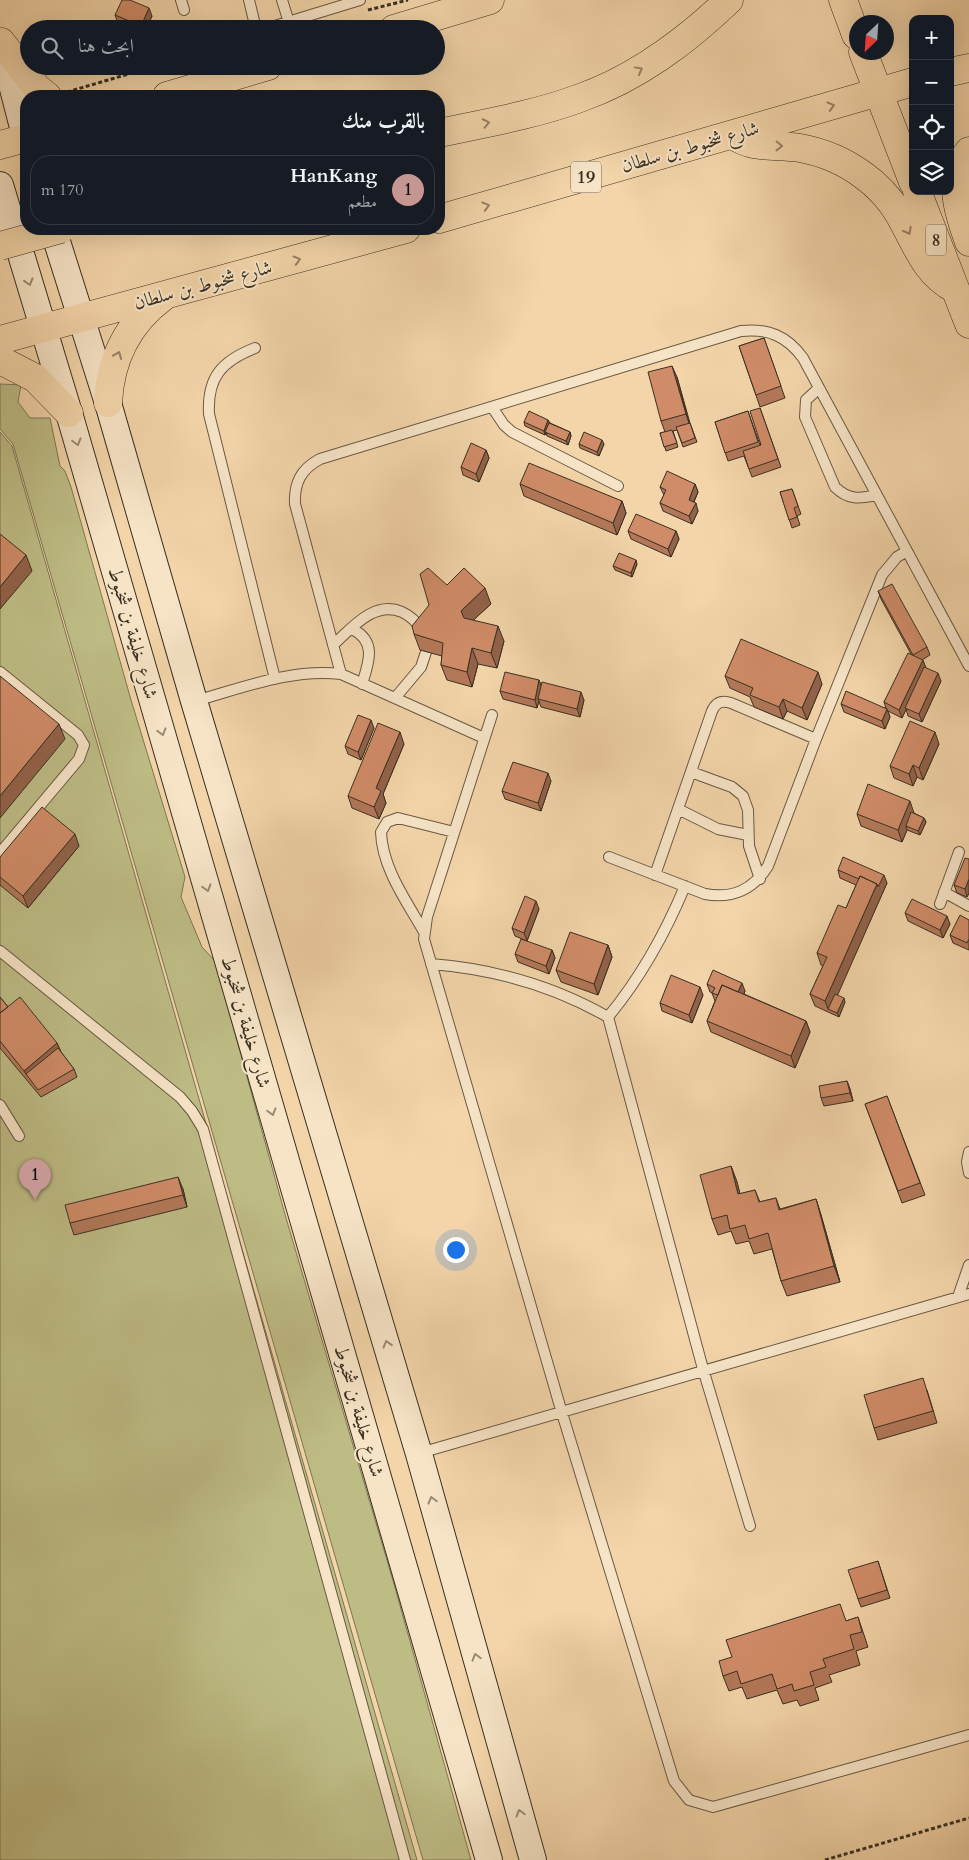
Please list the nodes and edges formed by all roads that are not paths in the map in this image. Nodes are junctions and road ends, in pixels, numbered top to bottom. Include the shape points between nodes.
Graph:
1 (249, 0) edge
2 (282, 0) edge
3 (360, 0) edge
4 (729, 0) edge
5 (843, 0) edge
6 (470, 2) edge
7 (849, 16) edge
8 (254, 20) edge
9 (288, 20) edge
10 (304, 20) edge
11 (419, 20) edge
12 (0, 40) edge
13 (866, 60) edge
14 (20, 66) edge
15 (969, 68) edge
16 (954, 71) edge
17 (27, 75) edge
18 (239, 75) edge
19 (909, 83) edge
20 (42, 90) edge
21 (187, 90) edge
22 (878, 91) junction
23 (20, 115) edge
24 (445, 132) edge
25 (733, 134) junction
26 (20, 140) edge
27 (0, 145) edge
28 (969, 151) edge
29 (909, 172) edge
30 (0, 185) edge
31 (918, 195) edge
32 (445, 217) edge
33 (39, 235) edge
34 (56, 235) edge
35 (385, 235) edge
36 (969, 242) edge
37 (0, 246) edge
38 (955, 289) junction
39 (168, 294) junction
40 (80, 318) junction
41 (969, 324) edge
42 (43, 328) junction
43 (0, 340) edge
44 (255, 348) dead end
45 (0, 360) edge
46 (819, 388) junction
47 (108, 403) junction
48 (492, 407) junction
49 (69, 412) junction
50 (618, 486) dead end
51 (876, 494) junction
52 (907, 551) junction
53 (352, 629) junction
54 (423, 634) edge
55 (333, 646) junction
56 (426, 652) edge
57 (969, 666) edge
58 (0, 672) edge
59 (341, 674) junction
60 (275, 679) junction
61 (362, 684) junction
62 (395, 698) junction
63 (194, 702) junction
64 (492, 715) dead end
65 (484, 738) junction
66 (816, 740) junction
67 (691, 772) junction
68 (678, 809) junction
69 (454, 832) junction
70 (748, 835) junction
71 (959, 852) dead end
72 (0, 853) edge
73 (609, 857) dead end
74 (655, 875) junction
75 (760, 879) junction
76 (685, 886) junction
77 (944, 892) junction
78 (940, 904) dead end
79 (969, 906) edge
80 (424, 932) junction
81 (0, 951) edge
82 (431, 964) junction
83 (608, 1017) junction
84 (0, 1105) edge
85 (19, 1136) dead end
86 (969, 1152) edge
87 (969, 1173) edge
88 (969, 1265) edge
89 (969, 1294) edge
90 (958, 1297) junction
91 (703, 1370) junction
92 (562, 1414) junction
93 (419, 1454) junction
94 (750, 1526) dead end
95 (969, 1735) edge
96 (405, 1860) edge
97 (489, 1860) edge
98 (533, 1860) edge

1 - 8 lane
2 - 9 lane
3 - 10 lane
24 -> 4 main road via 546,109 614,84 675,47
5 - 7 main road
6 - 11 main road
12 - 14 main road
12 - 23 main road
13 - 22 main road
15 - 16 main road
17 - 20 main road
18 - 21 main road
19 - 22 main road, شارع شخبوط بن سلطان / 19
25 -> 22 main road, شارع شخبوط بن سلطان / 19
22 - 29 main road
32 -> 25 main road, شارع شخبوط بن سلطان / 19
25 -> 38 main road via 754,145 814,151 864,175 895,207 927,266 940,280
26 - 27 main road
28 - 36 main road via 959,170 956,186 958,210
30 -> 42 main road, شارع خليفة بن شخبوط
31 - 38 main road, 8
33 - 37 main road, bridge
34 - 40 main road
39 -> 35 main road, شارع شخبوط بن سلطان
38 - 41 main road, 8
39 - 40 main road, شارع شخبوط بن سلطان
47 -> 39 main road via 110,378 123,342 147,310
40 - 42 main road, شارع شخبوط بن سلطان
40 - 47 main road
42 - 43 main road, شارع شخبوط بن سلطان
42 - 49 main road, شارع خليفة بن شخبوط
44 - 60 lane via 235,356 216,375 211,387 209,414
45 - 49 main road via 35,378
46 - 48 lane via 794,346 770,332 756,330 741,331
46 - 51 lane
46 - 51 lane via 806,400 805,417 836,487 841,493 856,499
47 - 63 main road
48 - 50 lane via 512,432
48 - 55 lane via 320,459 302,472 297,482 295,504
49 -> 97 main road, شارع خليفة بن شخبوط
51 - 52 lane
52 - 57 lane
52 - 66 lane via 897,557 882,575
53 - 54 lane via 373,612 390,609 414,619
53 - 55 lane
53 - 61 lane via 364,638 370,652
55 - 59 lane
56 - 62 lane via 421,667
58 - 72 lane via 78,735 84,745 79,759
59 - 60 lane via 308,672
59 - 61 lane
60 - 63 lane
61 - 62 lane
62 - 65 lane
93 -> 63 main road
64 - 65 lane
65 - 69 lane
66 - 67 lane via 722,701 712,711
66 - 75 lane via 768,866
67 - 68 lane
67 - 70 lane via 732,787 743,796 748,810
68 - 70 lane via 718,829
68 - 74 lane
69 - 80 lane
69 - 80 lane via 398,818 387,822 381,832 394,880
70 - 75 lane via 751,858
71 - 77 lane
73 - 74 lane
74 - 76 lane
75 - 76 lane via 735,894 720,896
76 - 83 lane via 656,949
77 - 78 lane
77 - 79 lane
80 - 82 lane
81 - 96 lane via 180,1097 202,1129
82 - 83 lane via 462,966 523,979 581,1002
82 - 92 lane
83 - 91 lane
84 - 85 lane
86 - 87 lane
88 - 90 lane
89 - 90 lane
90 - 91 lane
91 - 92 lane
91 - 94 lane
92 - 93 lane
92 - 95 lane via 674,1781 689,1800 713,1807
98 -> 93 main road

